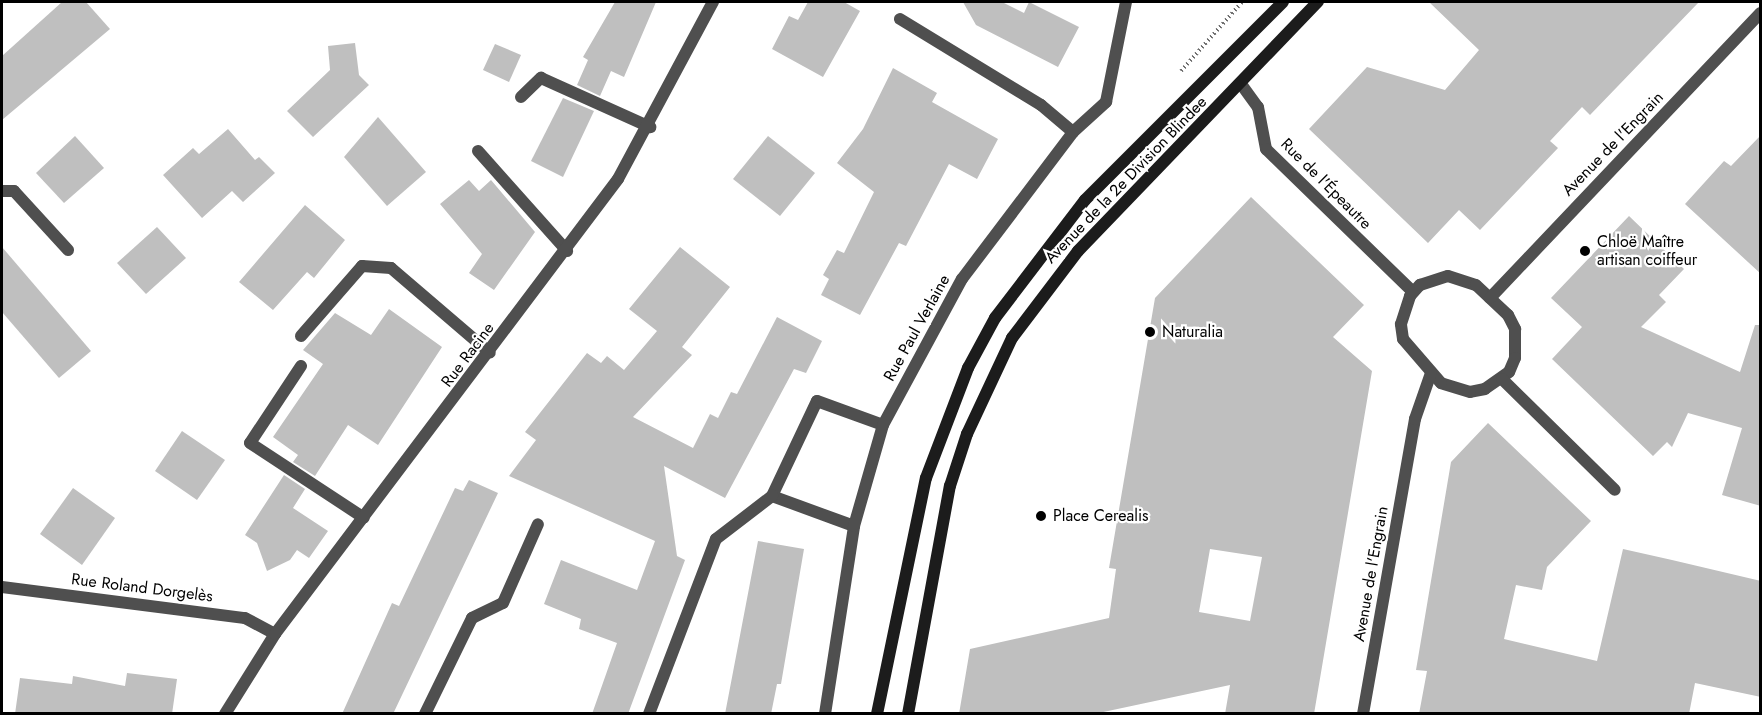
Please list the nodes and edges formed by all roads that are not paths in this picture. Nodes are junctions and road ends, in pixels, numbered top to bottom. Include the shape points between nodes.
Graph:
1 (711, 2) edge
2 (1126, 2) edge
3 (1284, 2) edge
4 (1318, 2) edge
5 (1761, 13) edge
6 (900, 19) dead end
7 (1241, 84) junction
8 (520, 97) dead end
9 (650, 127) junction
10 (1073, 132) junction
11 (478, 151) dead end
12 (2, 191) edge
13 (68, 250) dead end
14 (567, 251) junction
15 (1413, 292) junction
16 (1490, 298) junction
17 (301, 336) dead end
18 (490, 353) junction
19 (301, 366) dead end
20 (1431, 373) junction
21 (1502, 379) junction
22 (883, 425) junction
23 (1615, 490) dead end
24 (772, 496) junction
25 (364, 518) junction
26 (538, 524) dead end
27 (854, 526) junction
28 (2, 587) edge
29 (275, 634) junction
30 (225, 714) edge
31 (425, 714) edge
32 (649, 714) edge
33 (825, 714) edge
34 (877, 714) edge
35 (908, 714) edge
36 (1363, 714) edge

1 - 9 street, Rue Racine
2 - 10 street, Rue Paul Verlaine via 1106,102
3 - 34 main road, Avenue de la 2e Division Blindee via 1085,200 995,318 968,368 926,478
4 - 7 main road, Avenue de la 2e Division Blindee
5 - 16 street, Avenue de l'Engrain
6 - 10 street via 1041,105
7 - 15 street, Rue de l'Épeautre via 1258,107 1266,149
7 - 35 main road, Avenue de la 2e Division Blindee via 1078,251 1012,338 967,434 950,486
8 - 9 street via 541,78
9 - 14 street, Rue Racine
10 - 22 street, Rue Paul Verlaine via 962,279
11 - 14 street
12 - 13 street via 14,191
14 - 18 street, Rue Racine
15 - 16 street via 1434,278 1448,276 1476,285
15 - 20 street via 1403,310 1403,339
16 - 21 street via 1508,315 1516,336 1515,358
17 - 18 street via 362,266 391,268
18 - 25 street, Rue Racine
19 - 25 street via 250,443
20 - 21 street via 1455,390 1470,392
20 - 36 street, Avenue de l'Engrain via 1415,418
21 - 23 street
22 - 24 street via 817,401
22 - 27 street, Rue Paul Verlaine
24 - 27 street
24 - 32 street via 716,539
25 - 29 street, Rue Racine
26 - 31 street via 503,603 472,618
27 - 33 street, Rue Paul Verlaine
28 - 29 street, Rue Roland Dorgelès via 245,618
29 - 30 street, Rue Racine

